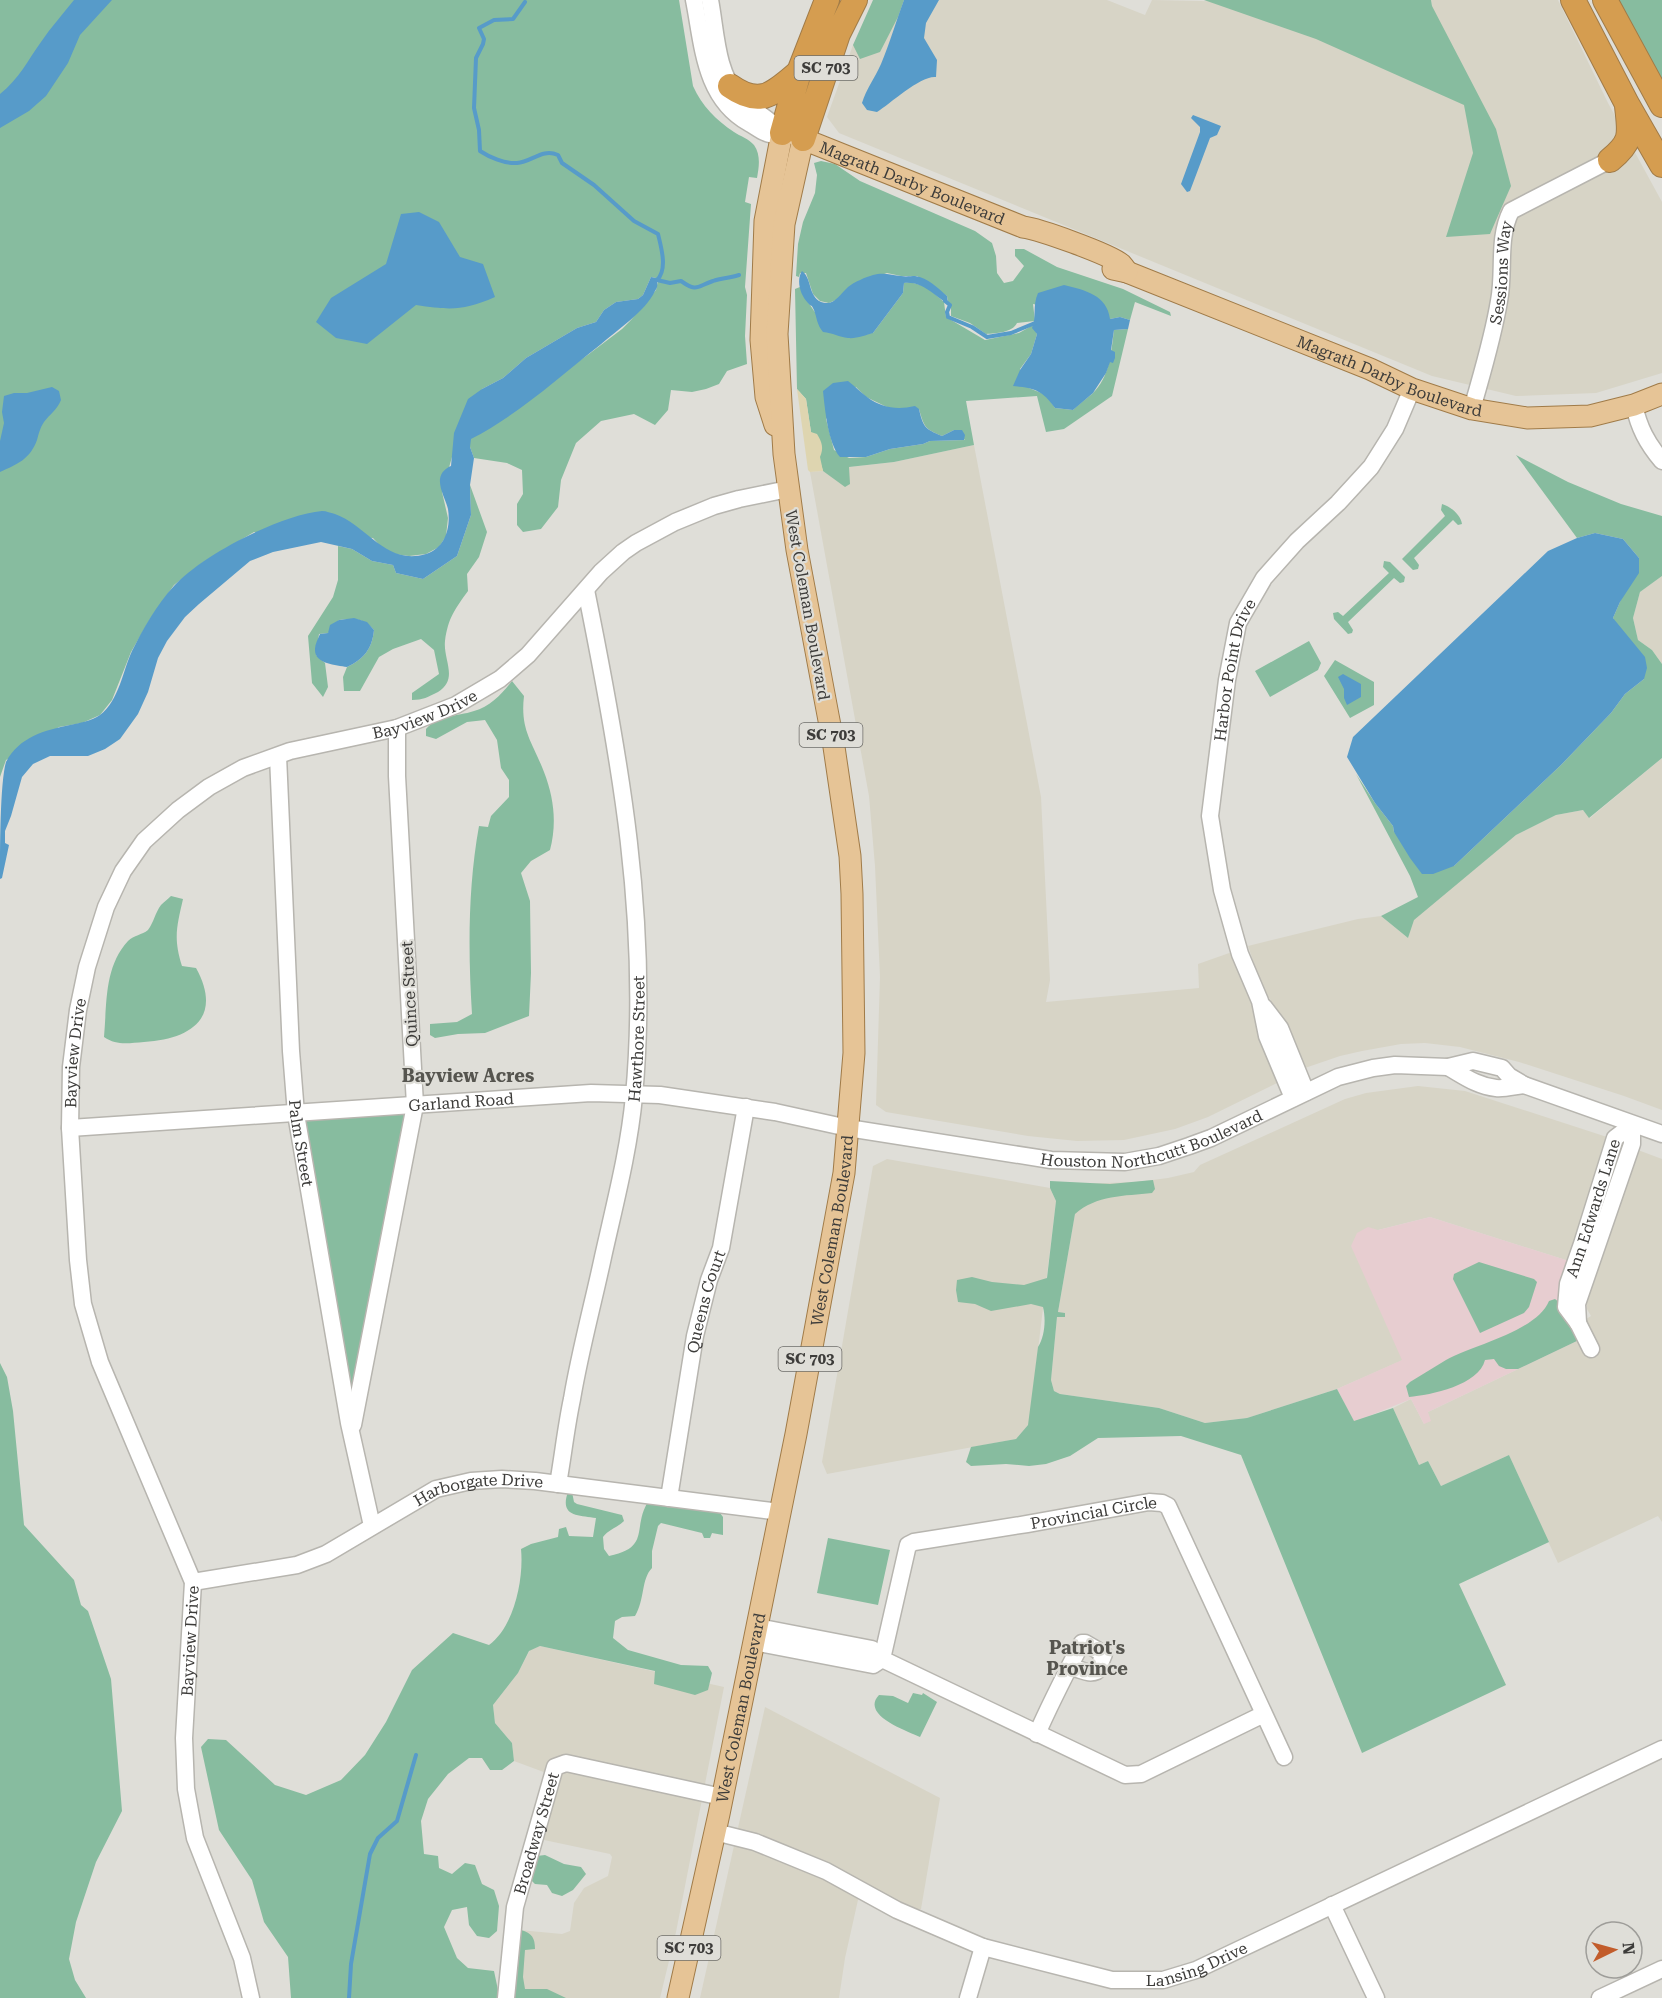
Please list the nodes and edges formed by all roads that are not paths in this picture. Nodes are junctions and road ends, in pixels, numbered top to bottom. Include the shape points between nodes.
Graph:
1 (693, 0) edge
2 (710, 0) edge
3 (827, 0) edge
4 (855, 0) edge
5 (1574, 0) edge
6 (1605, 0) edge
7 (1602, 56) junction
8 (799, 72) junction
9 (730, 86) junction
10 (1627, 104) junction
11 (1662, 105) edge
12 (793, 136) junction
13 (1662, 137) edge
14 (1610, 160) joint
15 (1662, 165) edge
16 (1412, 389) junction
17 (1662, 394) edge
18 (1634, 405) junction
19 (1472, 409) junction
20 (1662, 461) edge
21 (788, 489) junction
22 (586, 590) junction
23 (396, 728) junction
24 (278, 756) junction
25 (634, 1095) junction
26 (1300, 1095) junction
27 (415, 1105) junction
28 (746, 1107) junction
29 (296, 1114) junction
30 (1632, 1125) junction
31 (70, 1128) junction
32 (848, 1128) junction
33 (1662, 1134) edge
34 (1591, 1349) dead end
35 (351, 1435) junction
36 (558, 1484) junction
37 (669, 1498) junction
38 (780, 1512) junction
39 (372, 1526) junction
40 (193, 1582) junction
41 (756, 1634) junction
42 (882, 1659) junction
43 (1069, 1669) dead end
44 (1264, 1714) junction
45 (1037, 1734) junction
46 (1662, 1749) edge
47 (1284, 1757) dead end
48 (722, 1797) junction
49 (715, 1832) junction
50 (1332, 1905) junction
51 (983, 1947) junction
52 (1662, 1969) edge
53 (251, 1998) edge
54 (506, 1998) edge
55 (678, 1998) edge
56 (968, 1998) edge
57 (1376, 1998) edge
58 (1600, 1998) edge

1 - 12 street via 710,81 722,101 743,120 769,134
2 - 9 street via 723,70
3 - 8 highway, SC 703
4 - 12 highway, SC 703
5 - 7 highway
6 - 11 highway
7 - 10 highway
7 - 13 highway
8 - 9 highway via 764,96 744,95
8 - 12 highway, SC 703
9 - 12 street via 743,101
10 - 14 highway via 1628,140 1625,148
10 - 15 highway
12 - 16 main road, Magrath Darby Boulevard
12 - 21 main road, West Coleman Boulevard / SC 703 via 777,334
14 - 19 street, Sessions Way via 1511,210 1504,225 1500,298
16 - 19 main road, Magrath Darby Boulevard
16 - 26 street, Harbor Point Drive via 1395,429 1371,467 1264,578 1238,623 1227,680 1210,816 1222,890 1240,954 1260,1001 1280,1028
17 - 18 main road, Magrath Darby Boulevard
18 - 19 main road, Magrath Darby Boulevard via 1590,416 1527,418
18 - 20 street via 1638,425
21 - 22 street, Bayview Drive via 714,506 675,522 623,552
21 - 32 main road, West Coleman Boulevard / SC 703 via 850,856 854,1053
22 - 23 street, Bayview Drive via 500,679 456,705
22 - 25 street, Hawthore Street via 616,742 630,839 637,960
23 - 24 street, Bayview Drive
23 - 27 street, Quince Street
24 - 29 street, Palm Street
24 - 31 street, Bayview Drive via 243,768 209,787 144,841 123,871 106,907 78,1010 70,1067
25 - 27 street, Garland Road via 591,1093
25 - 28 street, Garland Road
25 - 36 street, Hawthore Street via 619,1190 572,1398
26 - 30 street, Houston Northcutt Boulevard via 1338,1077 1373,1068 1448,1067 1473,1061 1502,1068 1524,1085
26 - 32 street, Houston Northcutt Boulevard via 1189,1146 1125,1161 1051,1160
27 - 29 street, Garland Road
27 - 35 street, Quince Street
28 - 32 street, Garland Road
28 - 37 street, Queens Court via 721,1248 695,1336
29 - 31 street, Garland Road
29 - 35 street, Palm Street
30 - 33 street, Houston Northcutt Boulevard
30 - 34 street, Ann Edwards Lane via 1615,1138 1568,1284 1566,1307
31 - 40 street, Bayview Drive via 83,1304 100,1362
32 - 38 main road, West Coleman Boulevard / SC 703 via 844,1173
35 - 39 street, Palm Street
36 - 37 street, Harborgate Drive
36 - 39 street, Harborgate Drive via 502,1479 471,1481 436,1489
37 - 38 street, Harborgate Drive
38 - 41 main road, West Coleman Boulevard / SC 703
39 - 40 street, Harborgate Drive via 326,1554 297,1565
40 - 53 street, Bayview Drive via 184,1738 186,1789 195,1838 242,1958
41 - 42 street via 872,1649
41 - 48 main road, West Coleman Boulevard / SC 703
42 - 44 street, Provincial Circle via 908,1545 1156,1502 1168,1506
42 - 45 street
43 - 45 street
44 - 45 street via 1132,1775
44 - 47 street, Provincial Circle
46 - 50 street, Lansing Drive
48 - 49 main road, West Coleman Boulevard / SC 703
48 - 54 street, Broadway Street via 566,1763 555,1767 515,1907
49 - 51 street, Lansing Drive via 755,1842 826,1871 897,1910
49 - 55 main road, West Coleman Boulevard / SC 703
50 - 51 street, Lansing Drive via 1196,1970 1163,1980 1112,1980
50 - 57 street
51 - 56 street
52 - 58 street

